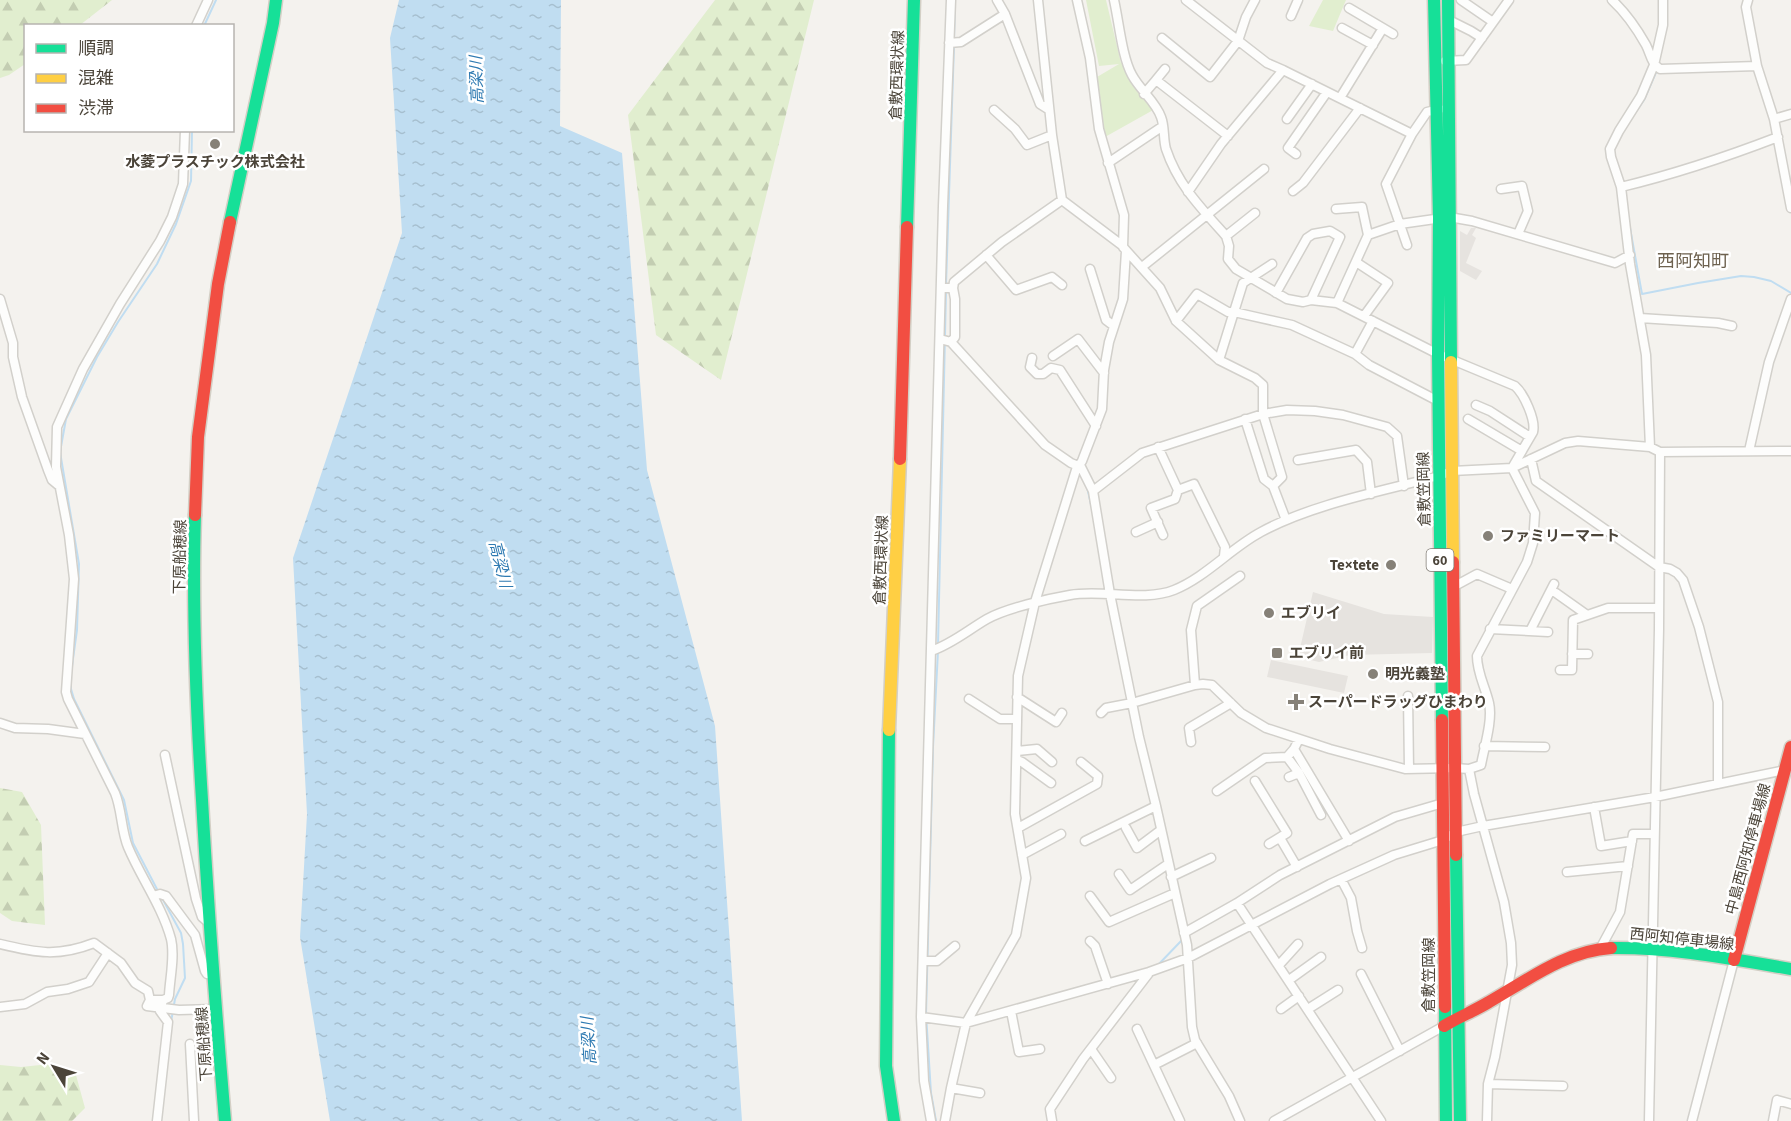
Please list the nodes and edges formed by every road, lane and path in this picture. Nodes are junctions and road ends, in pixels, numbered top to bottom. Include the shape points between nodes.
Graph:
1 (208, 0) edge
2 (276, 0) edge
3 (914, 0) edge
4 (951, 0) edge
5 (1038, 0) edge
6 (1077, 0) edge
7 (1114, 0) edge
8 (1186, 0) edge
9 (1298, 0) edge
10 (1434, 0) edge
11 (1448, 0) edge
12 (1461, 0) edge
13 (1509, 0) edge
14 (1612, 0) edge
15 (1663, 0) edge
16 (1748, 0) edge
17 (999, 1) edge
18 (1253, 1) edge
19 (1349, 8) dead end
20 (1005, 15) junction
21 (1290, 16) dead end
22 (1449, 20) junction
23 (1493, 22) junction
24 (197, 24) edge
25 (1342, 28) dead end
26 (1383, 28) junction
27 (1393, 34) dead end
28 (1162, 38) dead end
29 (1482, 38) junction
30 (1238, 41) junction
31 (952, 43) junction
32 (1372, 45) junction
33 (1435, 60) junction
34 (1449, 61) junction
35 (1654, 65) junction
36 (1757, 66) junction
37 (1165, 69) dead end
38 (1283, 70) junction
39 (1156, 80) junction
40 (1311, 84) junction
41 (1327, 92) junction
42 (1144, 94) junction
43 (1340, 98) junction
44 (1360, 108) junction
45 (1048, 109) junction
46 (1436, 109) junction
47 (1450, 109) junction
48 (994, 110) dead end
49 (1791, 114) edge
50 (1287, 119) dead end
51 (1774, 119) junction
52 (1163, 126) junction
53 (185, 132) edge
54 (1412, 134) junction
55 (1052, 135) junction
56 (1228, 136) junction
57 (1778, 137) junction
58 (1296, 154) dead end
59 (1110, 162) junction
60 (1264, 169) dead end
61 (1621, 187) junction
62 (1501, 189) dead end
63 (1293, 191) dead end
64 (1188, 192) junction
65 (1062, 200) junction
66 (1791, 208) edge
67 (1336, 209) dead end
68 (1255, 213) dead end
69 (1207, 214) junction
70 (1444, 218) junction
71 (1400, 224) junction
72 (1518, 234) junction
73 (1368, 235) junction
74 (1226, 236) junction
75 (1407, 245) dead end
76 (1124, 248) junction
77 (986, 255) junction
78 (1630, 255) junction
79 (1356, 262) junction
80 (1272, 264) dead end
81 (1142, 267) junction
82 (1090, 269) dead end
83 (1250, 278) junction
84 (1062, 285) dead end
85 (947, 288) junction
86 (1275, 292) junction
87 (0, 299) edge
88 (1791, 299) edge
89 (1311, 300) junction
90 (1337, 303) junction
91 (1234, 312) junction
92 (1364, 316) junction
93 (1640, 318) junction
94 (1176, 321) junction
95 (1373, 321) junction
96 (1112, 325) junction
97 (1732, 326) dead end
98 (945, 340) junction
99 (1355, 354) junction
100 (1438, 354) junction
101 (1053, 356) dead end
102 (1032, 358) dead end
103 (1451, 359) junction
104 (1219, 360) junction
105 (1102, 370) junction
106 (1438, 401) junction
107 (1476, 405) dead end
108 (1263, 414) junction
109 (1245, 419) junction
110 (1468, 419) dead end
111 (1094, 424) junction
112 (1530, 437) junction
113 (1158, 447) junction
114 (1650, 447) junction
115 (1749, 450) junction
116 (1522, 451) junction
117 (1791, 451) edge
118 (1660, 452) junction
119 (1531, 459) junction
120 (1298, 460) dead end
121 (1080, 466) junction
122 (1512, 468) junction
123 (1452, 471) junction
124 (1439, 476) junction
125 (58, 486) junction
126 (1273, 486) junction
127 (1404, 486) junction
128 (1178, 490) junction
129 (1093, 491) junction
130 (1371, 495) junction
131 (1286, 520) junction
132 (1158, 522) junction
133 (1136, 532) dead end
134 (1163, 534) dead end
135 (1224, 556) junction
136 (1659, 567) junction
137 (1240, 576) dead end
138 (1453, 587) junction
139 (1512, 589) junction
140 (1108, 594) junction
141 (1035, 602) junction
142 (1659, 608) junction
143 (1587, 615) junction
144 (1490, 629) junction
145 (1530, 631) junction
146 (1548, 632) dead end
147 (935, 649) junction
148 (1572, 654) junction
149 (1588, 654) dead end
150 (1560, 670) dead end
151 (1195, 685) junction
152 (1408, 696) dead end
153 (1017, 697) junction
154 (969, 699) dead end
155 (1130, 703) junction
156 (1231, 703) junction
157 (1062, 713) dead end
158 (1101, 713) dead end
159 (1017, 719) junction
160 (0, 723) edge
161 (85, 734) junction
162 (1299, 739) junction
163 (1191, 742) dead end
164 (1484, 746) junction
165 (1545, 747) dead end
166 (1791, 747) edge
167 (1294, 749) junction
168 (1017, 751) junction
169 (165, 755) dead end
170 (1287, 756) junction
171 (1017, 760) junction
172 (1052, 762) dead end
173 (1081, 762) dead end
174 (1409, 769) junction
175 (1449, 769) junction
176 (1469, 769) junction
177 (1299, 773) junction
178 (1787, 773) edge
179 (1289, 777) dead end
180 (1254, 781) dead end
181 (1051, 783) dead end
182 (1718, 784) junction
183 (1217, 791) dead end
184 (1655, 797) junction
185 (1443, 803) junction
186 (1154, 807) junction
187 (1594, 807) junction
188 (1321, 815) dead end
189 (1483, 826) junction
190 (1018, 828) junction
191 (1126, 828) dead end
192 (1161, 830) junction
193 (1456, 832) junction
194 (1061, 834) dead end
195 (1654, 834) junction
196 (1280, 837) junction
197 (1443, 840) junction
198 (1085, 841) dead end
199 (1349, 841) junction
200 (1632, 841) junction
201 (1269, 844) dead end
202 (1022, 855) junction
203 (1211, 858) dead end
204 (1168, 864) junction
205 (1628, 866) junction
206 (1297, 867) junction
207 (1567, 872) dead end
208 (1119, 874) dead end
209 (1172, 877) junction
210 (1341, 879) junction
211 (1174, 894) junction
212 (156, 895) junction
213 (1090, 896) dead end
214 (1237, 903) junction
215 (209, 923) junction
216 (1252, 924) junction
217 (1184, 933) junction
218 (1090, 941) dead end
219 (0, 944) edge
220 (1298, 944) dead end
221 (955, 946) dead end
222 (1362, 948) dead end
223 (1600, 949) junction
224 (1652, 949) junction
225 (108, 953) junction
226 (1321, 957) dead end
227 (1188, 958) junction
228 (1734, 960) junction
229 (926, 961) junction
230 (1279, 965) junction
231 (1791, 969) edge
232 (1149, 972) junction
233 (1361, 974) dead end
234 (214, 975) junction
235 (1289, 980) junction
236 (1108, 984) junction
237 (1338, 990) dead end
238 (1508, 990) junction
239 (1299, 996) junction
240 (0, 1007) edge
241 (167, 1007) junction
242 (216, 1009) junction
243 (1281, 1009) dead end
244 (1308, 1009) junction
245 (1011, 1011) junction
246 (1459, 1016) junction
247 (925, 1017) junction
248 (966, 1023) junction
249 (1444, 1026) junction
250 (1137, 1029) dead end
251 (1197, 1043) junction
252 (190, 1044) dead end
253 (1040, 1049) dead end
254 (1091, 1049) junction
255 (1400, 1051) junction
256 (1154, 1065) junction
257 (1352, 1077) junction
258 (1110, 1078) dead end
259 (1488, 1084) junction
260 (1563, 1086) dead end
261 (951, 1088) junction
262 (980, 1093) dead end
263 (1791, 1104) edge
264 (1236, 1119) edge
265 (157, 1121) edge
266 (194, 1121) edge
267 (225, 1121) edge
268 (894, 1121) edge
269 (931, 1121) edge
270 (945, 1121) edge
271 (1052, 1121) edge
272 (1180, 1121) edge
273 (1274, 1121) edge
274 (1381, 1121) edge
275 (1446, 1121) edge
276 (1460, 1121) edge
277 (1487, 1121) edge
278 (1649, 1121) edge
279 (1692, 1121) edge
280 (1773, 1121) edge

1 - 24 street
2 - 215 main road, 下原船穂線 via 218,284 198,437 194,560 196,697
3 - 268 main road, 倉敷西環状線 via 888,755 886,1066
4 - 31 street
5 - 45 street
6 - 59 street via 1090,58 1099,129
7 - 42 street via 1126,60
8 - 30 street
9 - 21 street
10 - 33 main road, 倉敷笠岡線 / 60
11 - 22 main road, 倉敷笠岡線 / 60
12 - 23 street
13 - 23 street
14 - 35 street via 1646,45
15 - 35 street via 1663,25
16 - 36 street
17 - 20 street
18 - 30 street
19 - 26 street
20 - 31 street via 961,42
20 - 45 street via 1040,104
22 - 29 street
22 - 34 main road, 倉敷笠岡線 / 60
23 - 29 street
25 - 32 street
26 - 27 street
26 - 32 street
28 - 30 street via 1210,77
29 - 34 street via 1466,60
30 - 38 street
31 - 85 street
32 - 43 street
33 - 34 street
33 - 46 main road, 倉敷笠岡線 / 60
34 - 47 main road, 倉敷笠岡線 / 60
35 - 36 street via 1660,69
35 - 61 street via 1611,149
36 - 51 street
37 - 39 street
38 - 40 street
38 - 56 street
39 - 42 street
39 - 56 street
40 - 41 street
40 - 50 street
41 - 43 street
41 - 58 street via 1288,148
42 - 52 street
43 - 44 street
44 - 54 street
44 - 63 street via 1304,183
45 - 55 street
46 - 47 street
46 - 54 street via 1427,112
46 - 70 main road, 倉敷笠岡線 / 60
47 - 70 main road, 倉敷笠岡線 / 60
48 - 55 street via 1027,145
49 - 51 street
51 - 57 street
52 - 59 street
52 - 64 street via 1172,167
53 - 125 street via 183,184 172,217 83,369 57,427
54 - 71 street via 1386,184
55 - 65 street
56 - 64 street
57 - 61 street via 1664,177
57 - 66 street
59 - 76 street via 1124,215
60 - 69 street
61 - 78 street
62 - 72 street via 1522,186 1528,211
64 - 69 street
65 - 76 street
65 - 77 street
67 - 73 street via 1362,207
68 - 74 street
69 - 74 street
69 - 81 street
70 - 71 street
70 - 72 street
70 - 100 main road, 倉敷笠岡線 / 60
70 - 103 main road, 倉敷笠岡線 / 60
71 - 73 street
71 - 75 street
72 - 78 street via 1615,264
73 - 79 street
74 - 83 street via 1228,259
76 - 81 street
76 - 96 street via 1123,299
77 - 84 street via 1016,290 1052,277
77 - 85 street
78 - 93 street
79 - 90 street
79 - 92 street via 1388,283
80 - 83 street
81 - 94 street via 1160,288
82 - 96 street via 1106,320
83 - 86 street
83 - 91 street via 1243,283
85 - 98 street
85 - 98 street via 956,299 955,337
86 - 89 street via 1287,299
86 - 89 street via 1307,238 1330,231 1340,237
87 - 125 street via 22,398 52,480
88 - 115 street via 1769,362
89 - 90 street
90 - 92 street
91 - 94 street via 1197,294
91 - 99 street via 1292,325
91 - 104 street
92 - 95 street
93 - 97 street
93 - 114 street via 1646,355
94 - 104 street
95 - 99 street
95 - 100 street
96 - 105 street
98 - 121 street via 1045,445
98 - 147 street
99 - 106 street
100 - 103 street
100 - 106 main road, 倉敷笠岡線 / 60
101 - 105 street via 1078,339
102 - 111 street via 1030,367 1037,374 1051,368 1060,370
103 - 112 street via 1515,386 1535,426
103 - 123 main road, 倉敷笠岡線 / 60
104 - 108 street via 1263,385
105 - 111 street via 1102,409
106 - 124 main road, 倉敷笠岡線 / 60
107 - 112 street
108 - 109 street
108 - 126 street via 1282,477
108 - 127 street via 1315,411 1387,427 1397,436
109 - 113 street
109 - 126 street via 1264,479
110 - 116 street
111 - 121 street
112 - 116 street
113 - 128 street
113 - 129 street via 1142,453
114 - 118 street
114 - 119 street via 1578,441
115 - 117 street
115 - 118 street
116 - 122 street
118 - 136 street
119 - 122 street
119 - 136 street via 1536,481
120 - 130 street via 1356,450 1367,462
121 - 129 street
121 - 141 street
122 - 123 street
122 - 139 street via 1535,513 1533,543
123 - 124 street
123 - 138 main road, 倉敷笠岡線 / 60
124 - 127 street
124 - 175 main road, 倉敷笠岡線 / 60
125 - 161 street via 74,579 66,692
126 - 131 street
127 - 130 street
128 - 132 street via 1175,499 1151,508
128 - 135 street via 1194,484 1225,547
129 - 140 street
130 - 131 street
131 - 135 street
132 - 133 street
132 - 134 street
135 - 140 street via 1171,591
136 - 142 street
136 - 182 street via 1670,569 1683,580 1699,627 1718,702
137 - 151 street via 1197,606 1191,630
138 - 139 street via 1477,574
138 - 175 main road, 倉敷笠岡線 / 60
139 - 144 street
140 - 141 street via 1072,594
140 - 155 street
141 - 147 street via 988,619
141 - 153 street
142 - 143 street via 1608,609
142 - 184 street
143 - 145 street via 1555,588
143 - 148 street via 1573,620
144 - 145 street
144 - 164 street via 1477,656 1477,669 1490,704
145 - 146 street
147 - 229 street
148 - 149 street
148 - 150 street via 1572,670
151 - 155 street
151 - 156 street via 1212,685
152 - 174 street
153 - 157 street via 1056,722
153 - 159 street
154 - 159 street via 1000,719
155 - 158 street via 1106,708
155 - 186 street
156 - 162 street via 1266,728
156 - 163 street via 1189,728
159 - 168 street
160 - 161 street via 15,728
161 - 212 street via 120,804 126,841
162 - 167 street
162 - 174 street
164 - 165 street
164 - 176 street via 1481,765
166 - 178 main road, 中島西阿知停車場線
167 - 170 street
167 - 199 street
168 - 171 street
168 - 172 street via 1037,749
169 - 215 street via 196,899 202,917
170 - 177 street
170 - 183 street via 1265,758
171 - 181 street
171 - 190 street
173 - 190 street via 1098,776 1097,784
174 - 175 street
175 - 176 street
175 - 185 main road, 倉敷笠岡線 / 60
175 - 193 main road, 倉敷笠岡線 / 60
176 - 189 street
177 - 179 street
177 - 188 street
178 - 182 street
178 - 228 main road, 中島西阿知停車場線
180 - 196 street via 1287,833
182 - 184 street
184 - 187 street
184 - 195 street
185 - 197 main road, 倉敷笠岡線 / 60
185 - 199 street via 1395,817
186 - 192 street
186 - 198 street
187 - 189 street
187 - 200 street via 1601,846
189 - 193 street
189 - 238 street via 1501,885 1511,943
190 - 202 street
191 - 192 street via 1137,848
192 - 204 street
193 - 197 street
193 - 246 main road, 倉敷笠岡線 / 60
194 - 202 street
195 - 200 street via 1633,834
195 - 224 street
196 - 201 street
196 - 206 street
197 - 210 street via 1394,855
197 - 249 main road, 倉敷笠岡線 / 60
199 - 206 street
200 - 205 street
202 - 248 street via 1026,878 1016,935
203 - 209 street
204 - 208 street via 1130,890
204 - 209 street
205 - 207 street
205 - 223 street via 1620,912
206 - 214 street
209 - 211 street
210 - 216 street
210 - 222 street via 1351,898
211 - 213 street via 1109,922
211 - 217 street
212 - 234 street via 166,896 195,935 205,971
212 - 241 street via 171,939
214 - 216 street
214 - 217 street
215 - 234 main road, 下原船穂線
216 - 227 street
216 - 230 street
217 - 227 street
218 - 236 street
219 - 225 street via 49,953 94,943
220 - 230 street
221 - 229 street via 937,961
223 - 224 main road, 西阿知停車場線
223 - 238 main road, 西阿知停車場線 via 1572,957
224 - 228 main road, 西阿知停車場線
224 - 278 street
225 - 240 street via 89,982 47,992 25,1004
225 - 241 street via 135,983 148,991 150,1000
226 - 235 street
227 - 232 street
227 - 251 street via 1192,1027
228 - 231 main road, 西阿知停車場線
228 - 279 street
229 - 247 street
230 - 235 street
232 - 236 street
232 - 254 street
233 - 255 street
234 - 242 main road, 下原船穂線
235 - 239 street
236 - 245 street
237 - 244 street
238 - 246 main road, 西阿知停車場線
238 - 259 street
239 - 243 street
239 - 244 street
241 - 242 street
241 - 265 street
242 - 267 main road, 下原船穂線
244 - 257 street
245 - 248 street
245 - 253 street via 1019,1052
246 - 249 main road, 西阿知停車場線
246 - 276 main road, 倉敷笠岡線 / 60
247 - 248 street
247 - 269 street via 924,1081
248 - 261 street
249 - 255 street
249 - 275 main road, 倉敷笠岡線 / 60
250 - 256 street
251 - 256 street
251 - 264 street via 1228,1096
252 - 266 street
254 - 258 street
254 - 271 street via 1050,1109
255 - 257 street
256 - 272 street
257 - 273 street
257 - 274 street
259 - 260 street
259 - 277 street
261 - 262 street
261 - 270 street
263 - 280 street via 1777,1100

